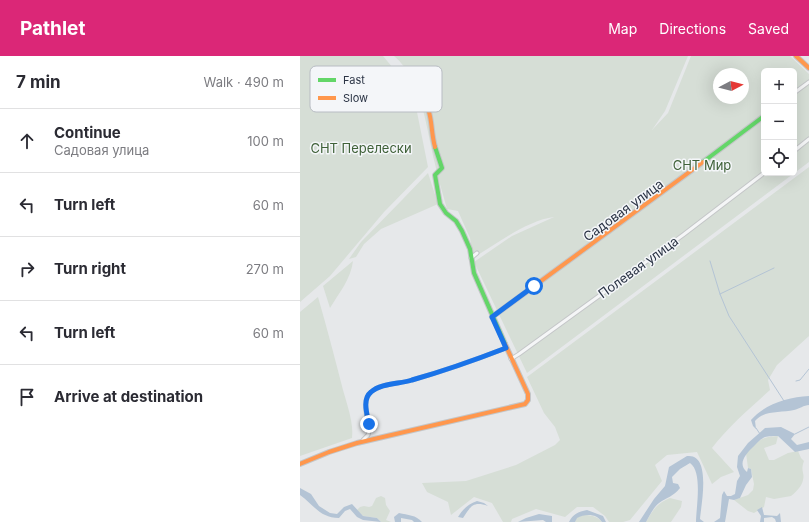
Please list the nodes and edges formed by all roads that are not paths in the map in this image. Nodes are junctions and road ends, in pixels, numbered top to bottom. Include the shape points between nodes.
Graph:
1 (796, 56) edge
2 (809, 68) edge
3 (809, 82) edge
4 (797, 91) edge
5 (430, 112) edge
6 (761, 118) edge
7 (809, 139) edge
8 (797, 149) edge
9 (761, 175) edge
10 (477, 253) dead end
11 (471, 258) junction
12 (492, 317) junction
13 (506, 348) junction
14 (511, 359) junction
15 (363, 440) junction
16 (300, 464) edge

1 - 2 street
3 - 4 street
5 - 11 street via 435,147 442,168 435,175 440,204 462,231
6 - 12 street, Садовая улица
7 - 8 street
9 - 14 street, Полевая улица
10 - 11 street
11 - 12 street via 474,273
12 - 13 street
13 - 14 street
13 - 15 street via 461,365 371,392 366,401 369,430
14 - 15 street via 528,394 525,404 378,439
15 - 16 street

